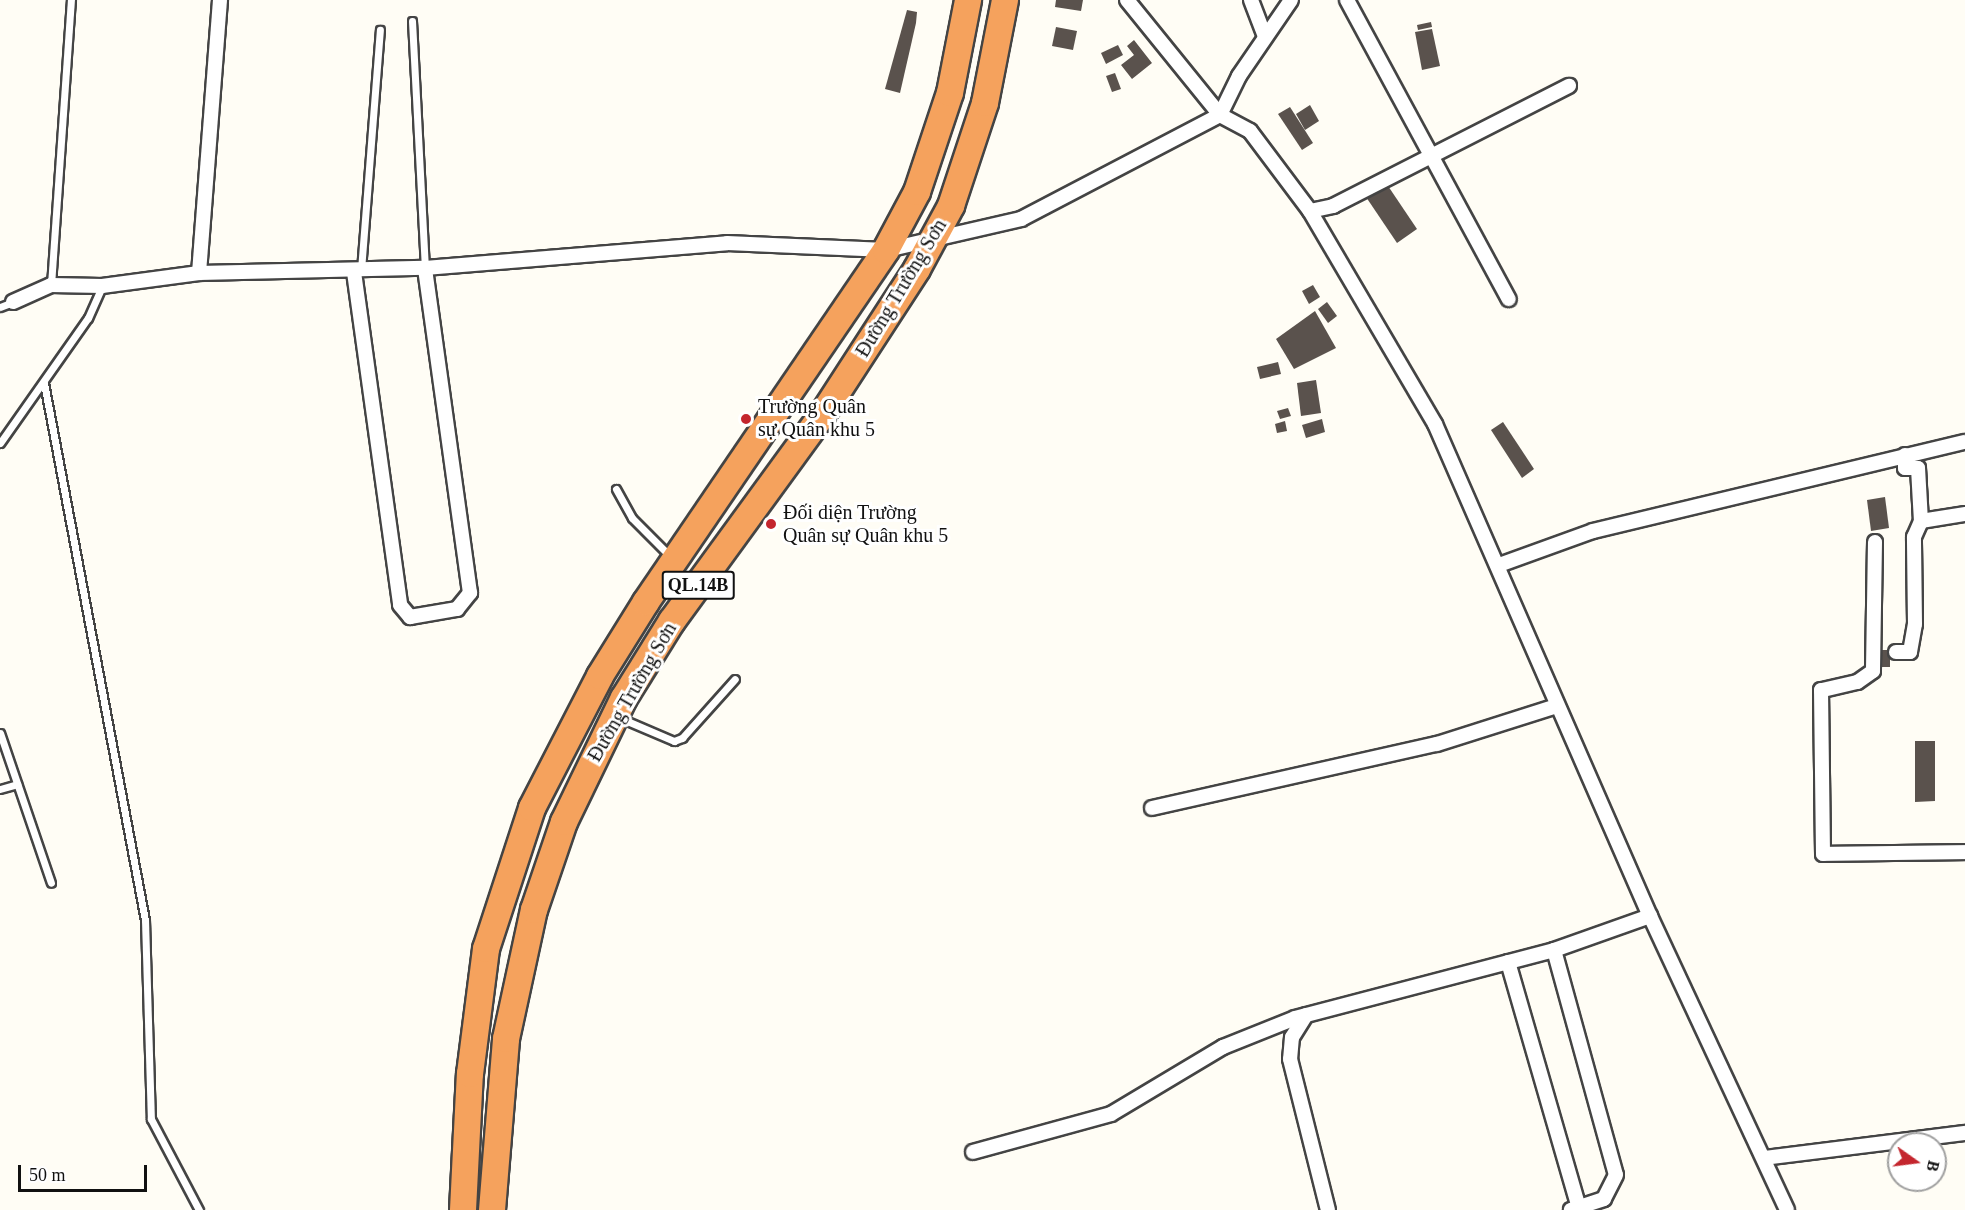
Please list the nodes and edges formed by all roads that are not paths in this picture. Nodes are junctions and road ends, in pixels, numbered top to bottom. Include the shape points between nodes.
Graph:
1 (71, 0) edge
2 (220, 0) edge
3 (968, 0) edge
4 (1005, 0) edge
5 (1127, 0) edge
6 (1251, 0) edge
7 (1291, 0) edge
8 (1347, 0) edge
9 (412, 21) dead end
10 (380, 30) dead end
11 (1265, 36) junction
12 (1569, 86) dead end
13 (1220, 115) junction
14 (1430, 154) junction
15 (1310, 211) junction
16 (931, 243) junction
17 (886, 250) junction
18 (425, 268) junction
19 (358, 271) junction
20 (199, 273) junction
21 (51, 285) junction
22 (102, 285) junction
23 (1509, 299) dead end
24 (6, 304) edge
25 (44, 383) junction
26 (1965, 442) edge
27 (0, 443) edge
28 (1905, 455) junction
29 (616, 489) dead end
30 (1965, 514) edge
31 (1921, 521) junction
32 (1875, 542) dead end
33 (674, 560) junction
34 (1499, 566) junction
35 (1896, 652) dead end
36 (735, 679) dead end
37 (1557, 706) junction
38 (615, 716) junction
39 (0, 733) edge
40 (17, 784) junction
41 (0, 789) edge
42 (1152, 808) dead end
43 (1965, 852) edge
44 (51, 883) dead end
45 (1650, 916) junction
46 (1554, 950) junction
47 (1508, 962) junction
48 (1305, 1016) junction
49 (1965, 1133) edge
50 (973, 1152) dead end
51 (1764, 1158) junction
52 (1574, 1209) edge
53 (199, 1210) edge
54 (463, 1210) edge
55 (492, 1210) edge
56 (1328, 1210) edge
57 (1787, 1210) edge

1 - 21 lane
2 - 20 street
3 - 17 highway, Đường Trường Sơn / QL.14B via 950,93 917,192
4 - 16 highway, Đường Trường Sơn / QL.14B via 985,103 951,206
5 - 13 street
6 - 11 street
7 - 11 street
8 - 14 street
9 - 18 lane
10 - 19 lane
11 - 13 street
12 - 14 street
13 - 15 street via 1250,131
13 - 16 street via 1021,219
14 - 15 street via 1333,206
14 - 23 street
15 - 34 street via 1435,424
16 - 17 street
16 - 38 highway, Đường Trường Sơn / QL.14B via 821,417 672,621
17 - 18 street via 727,243
17 - 33 highway, Đường Trường Sơn / QL.14B
18 - 19 street
18 - 19 street via 470,593 457,609 410,617 400,605
19 - 20 street
20 - 22 street
21 - 22 street
21 - 24 street
22 - 25 lane via 88,318
25 - 27 lane
25 - 53 lane via 145,920 151,1119
26 - 28 street
28 - 31 street via 1905,468 1918,468
28 - 34 street via 1593,531
29 - 33 lane via 632,518
30 - 31 street
31 - 35 street via 1914,537 1916,624 1910,652
32 - 43 street via 1873,671 1857,682 1821,690 1823,854
33 - 54 highway, Đường Trường Sơn / QL.14B via 559,751 513,854 479,989
34 - 37 street
36 - 38 lane via 682,738 674,741
37 - 42 street via 1437,744
37 - 45 street
38 - 55 highway, Đường Trường Sơn / QL.14B via 560,832 526,938 506,1040
39 - 40 lane
40 - 41 lane
40 - 44 lane
45 - 46 street
45 - 51 street
46 - 47 street
46 - 52 street via 1616,1175 1604,1199
47 - 48 street
47 - 52 street
48 - 50 street via 1223,1047 1111,1114
48 - 56 street via 1292,1037 1290,1059
49 - 51 street
51 - 57 street

